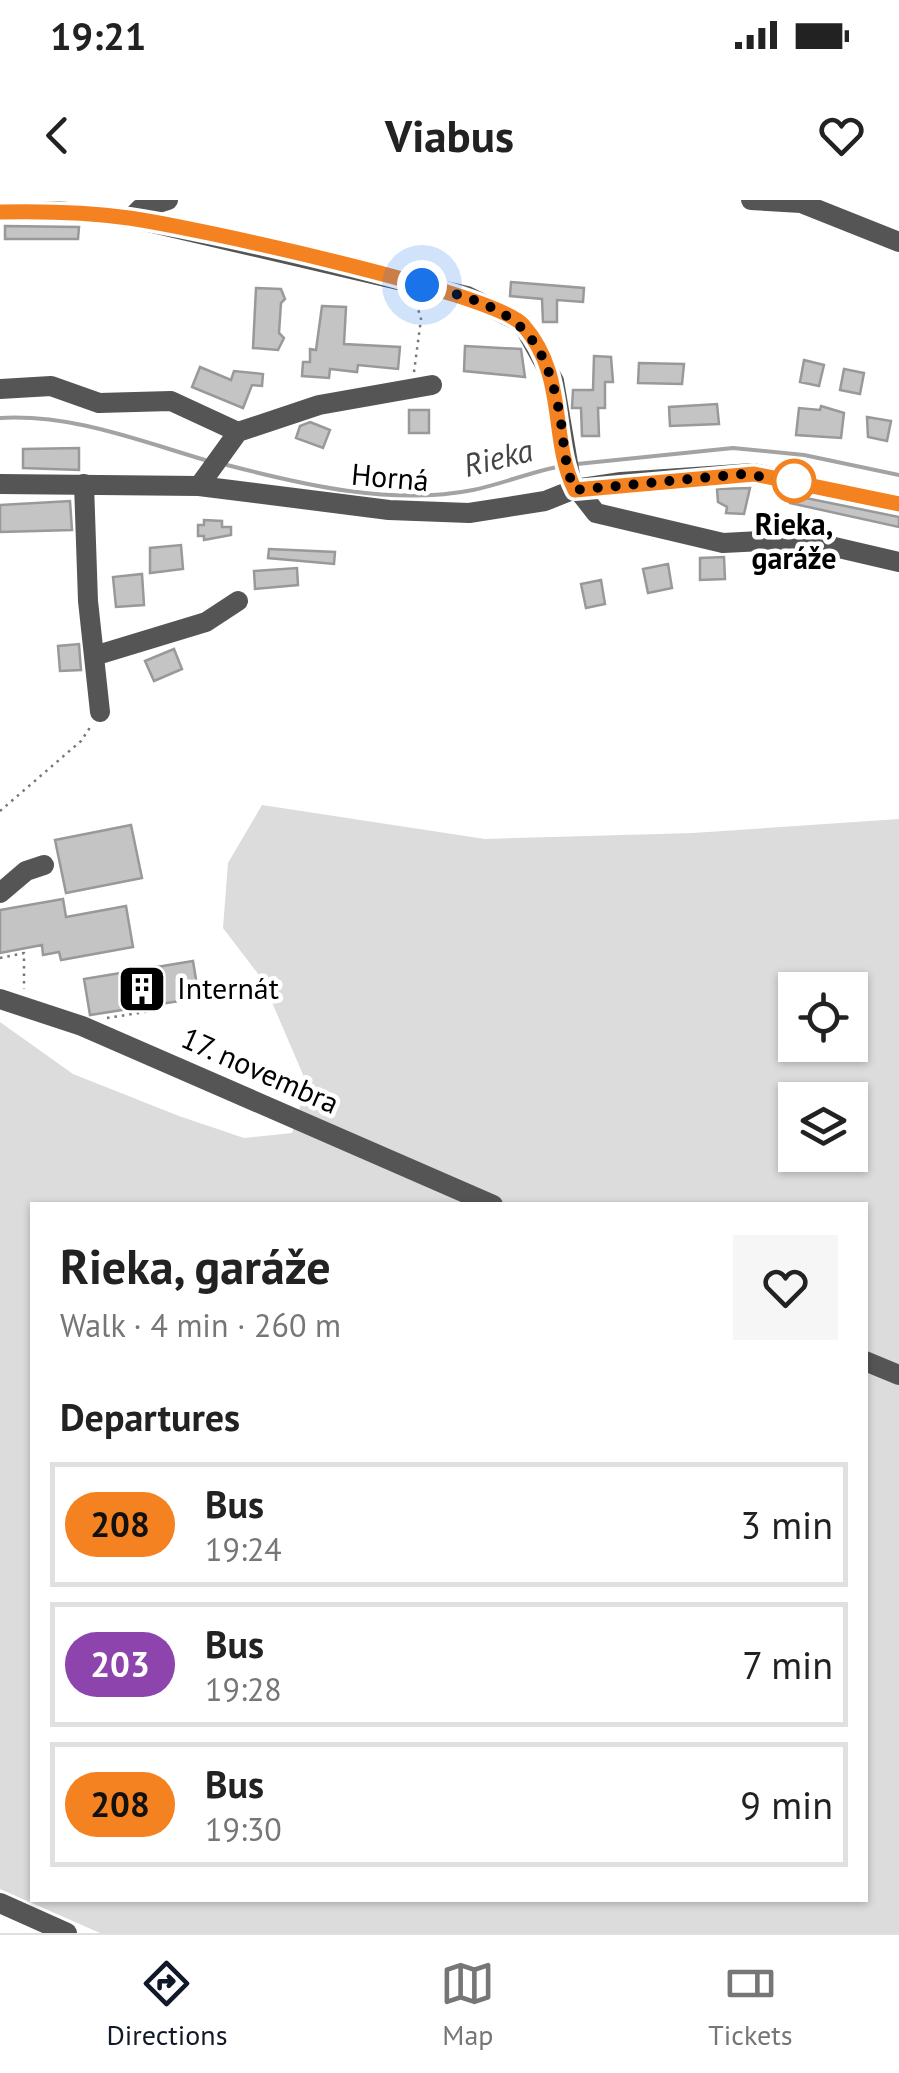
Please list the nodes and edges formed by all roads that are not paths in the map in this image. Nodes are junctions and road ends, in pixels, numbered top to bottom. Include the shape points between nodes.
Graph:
1 (168, 200) edge
2 (751, 200) edge
3 (0, 212) edge
4 (131, 218) junction
5 (899, 242) edge
6 (422, 386) road end
7 (0, 389) edge
8 (238, 432) junction
9 (0, 484) edge
10 (84, 484) junction
11 (573, 485) junction
12 (199, 486) junction
13 (899, 504) edge
14 (899, 562) edge
15 (238, 601) dead end
16 (94, 656) junction
17 (100, 712) road end
18 (44, 864) dead end
19 (0, 893) edge
20 (0, 999) edge
21 (487, 1202) edge
22 (868, 1362) edge
23 (899, 1375) edge
24 (0, 1903) edge
25 (67, 1933) edge

1 - 4 street via 140,208
2 - 5 street via 801,203
3 - 4 street
4 - 11 street via 467,296 522,324 554,381
6 - 8 street via 319,405
7 - 8 street via 51,386 99,403 171,401
8 - 12 street
9 - 10 street, Horná
10 - 12 street, Horná
10 - 16 street
11 - 12 street, Horná via 546,501 469,513
11 - 13 street, Horná via 754,474
11 - 14 street via 596,513 686,536 723,544 800,539
15 - 16 street via 196,626
16 - 17 street
18 - 19 street
20 - 21 street, 17. novembra via 82,1026
22 - 23 street
24 - 25 street

